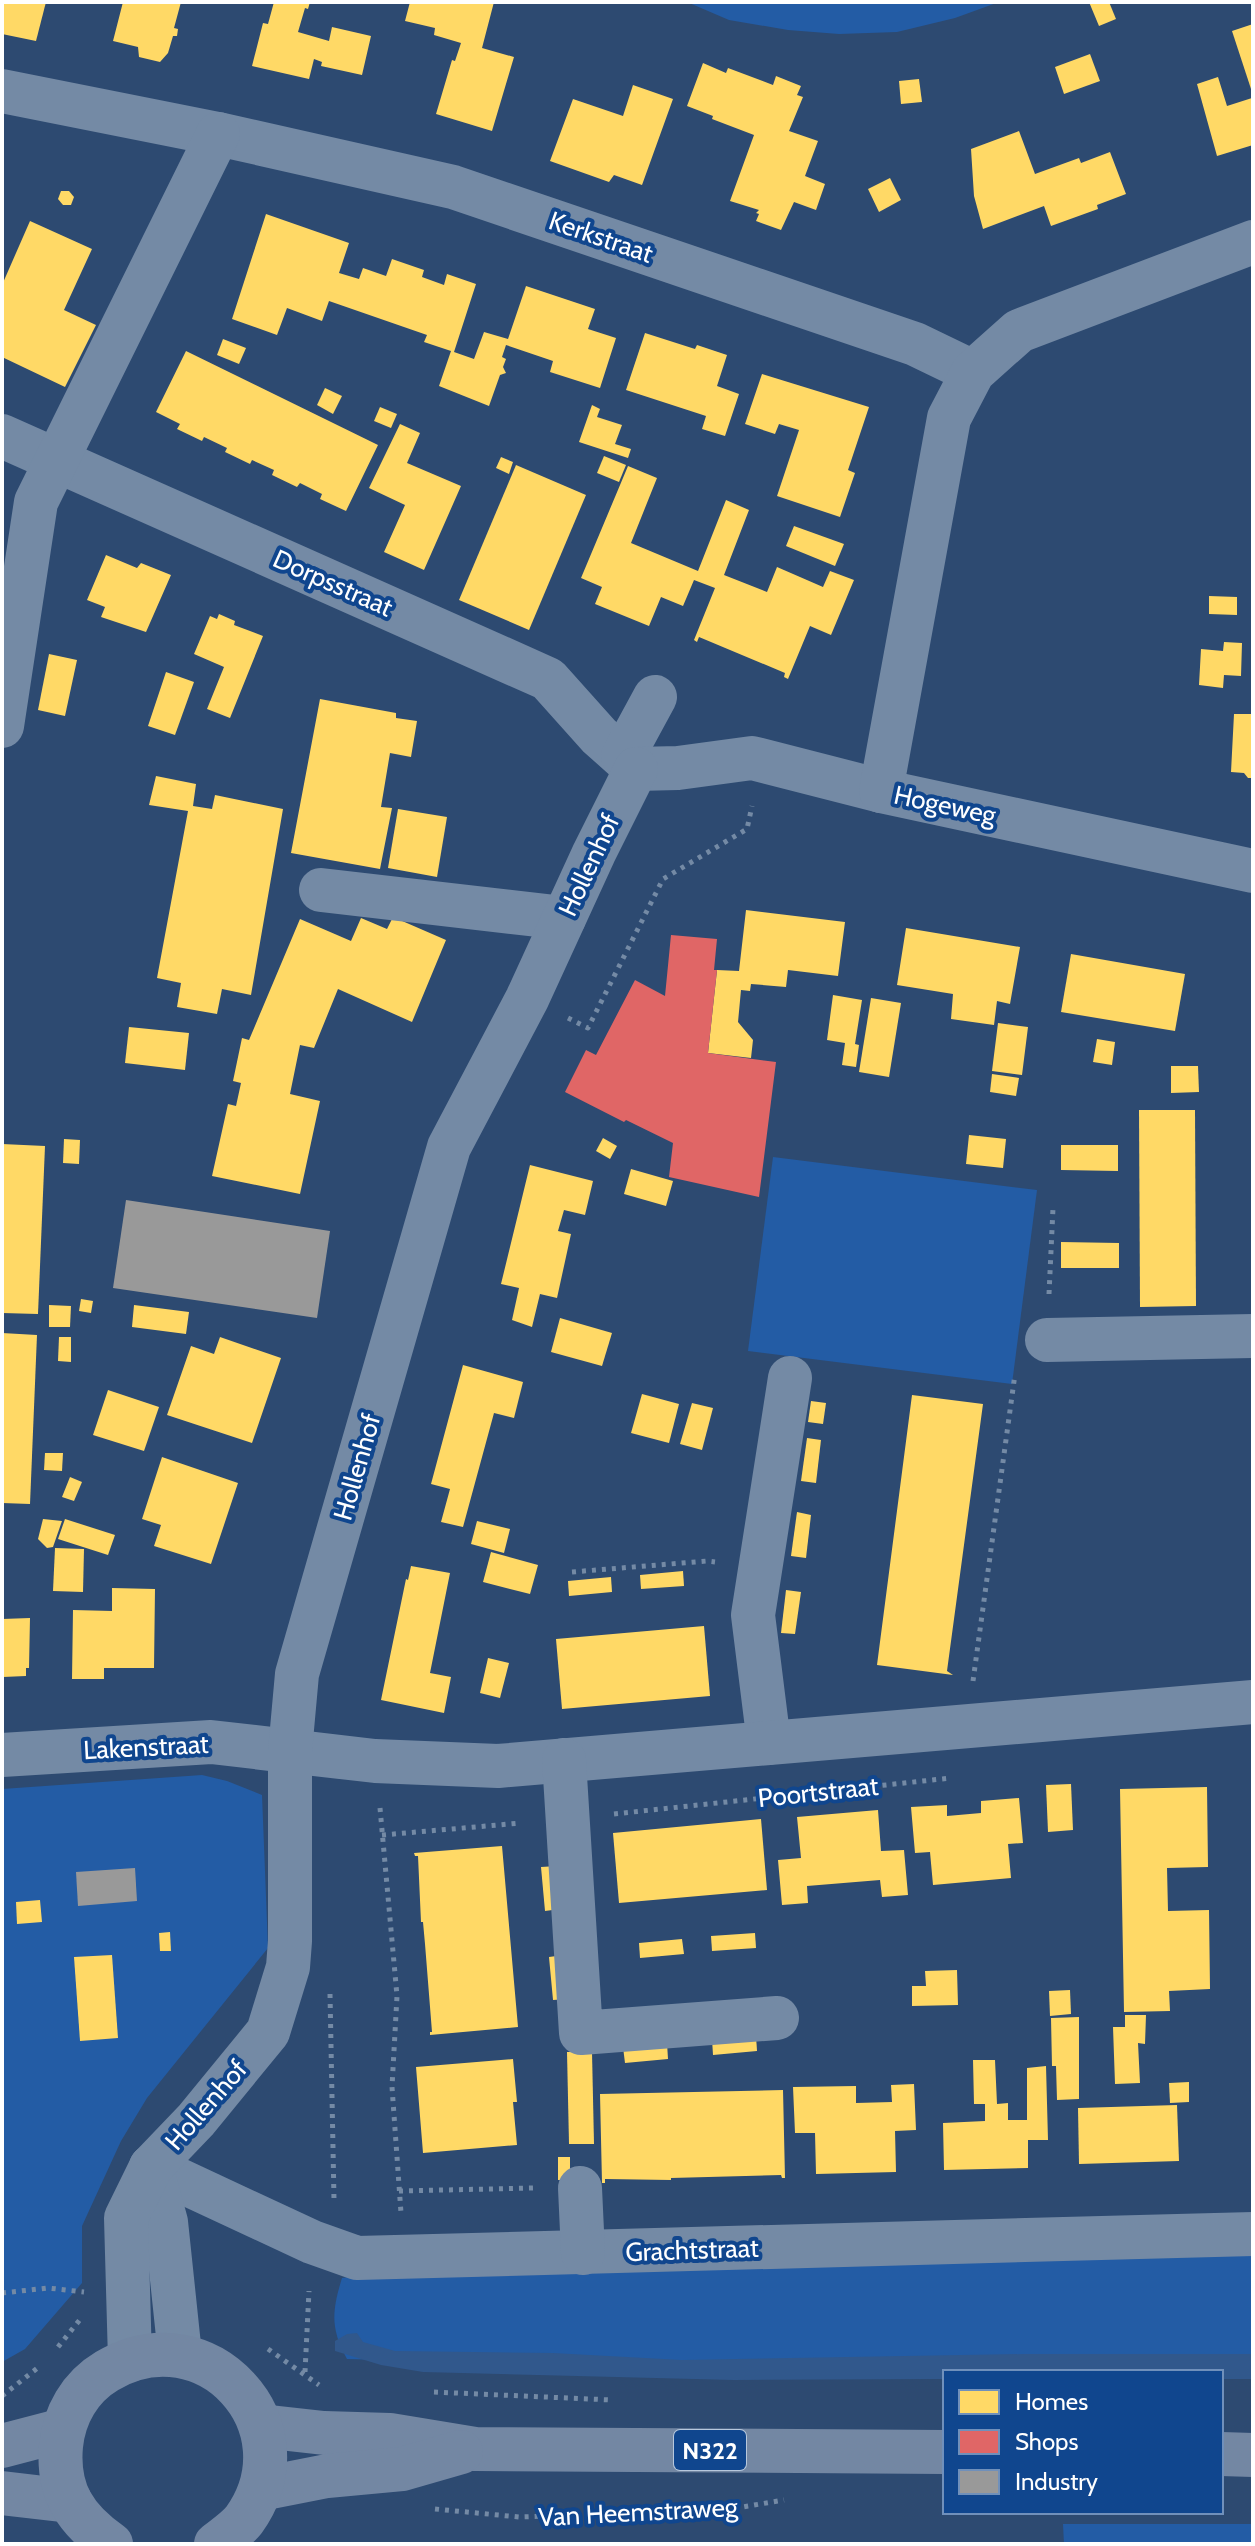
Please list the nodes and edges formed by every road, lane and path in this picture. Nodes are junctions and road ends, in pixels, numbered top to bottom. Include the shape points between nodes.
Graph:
1 (2, 91) edge
2 (218, 134) junction
3 (1253, 242) edge
4 (973, 372) junction
5 (2, 436) edge
6 (57, 460) junction
7 (655, 697) dead end
8 (2, 726) edge
9 (763, 760) junction
10 (630, 763) junction
11 (881, 791) junction
12 (1253, 871) edge
13 (321, 890) dead end
14 (564, 918) junction
15 (527, 999) junction
16 (1053, 1208) dead end
17 (1253, 1336) edge
18 (1047, 1340) junction
19 (790, 1378) dead end
20 (760, 1570) junction
21 (572, 1572) dead end
22 (1253, 1702) edge
23 (967, 1726) junction
24 (769, 1743) junction
25 (290, 1751) junction
26 (2, 1755) edge
27 (564, 1760) junction
28 (375, 1761) junction
29 (957, 1777) dead end
30 (568, 1819) junction
31 (382, 1835) junction
32 (288, 1967) junction
33 (777, 2018) dead end
34 (151, 2167) junction
35 (580, 2188) joint
36 (399, 2191) junction
37 (1253, 2234) edge
38 (312, 2242) junction
39 (583, 2253) junction
40 (405, 2257) junction
41 (2, 2293) edge
42 (94, 2293) dead end
43 (83, 2316) dead end
44 (54, 2352) dead end
45 (180, 2355) junction
46 (130, 2360) junction
47 (44, 2363) dead end
48 (305, 2373) dead end
49 (2, 2396) edge
50 (261, 2426) junction
51 (63, 2430) junction
52 (2, 2446) edge
53 (475, 2449) junction
54 (943, 2452) edge
55 (1223, 2454) edge
56 (1253, 2455) edge
57 (261, 2489) junction
58 (2, 2493) edge
59 (786, 2500) dead end
60 (70, 2501) junction
61 (428, 2509) dead end
62 (111, 2544) edge
63 (216, 2544) edge

1 - 2 street, Kerkstraat
2 - 4 street, Kerkstraat via 453,187 915,344
2 - 6 street
3 - 4 street via 1019,331
4 - 11 street via 949,418
5 - 6 street, Dorpsstraat
6 - 8 street via 36,502
6 - 10 street, Dorpsstraat via 548,679
7 - 10 street, Hollenhof
9 - 10 street, Hogeweg via 678,768
9 - 11 street, Hogeweg
9 - 15 path via 747,829 663,879 588,1028
10 - 14 street, Hollenhof
11 - 12 street, Hogeweg
13 - 14 street
14 - 15 street, Hollenhof
15 - 25 street, Hollenhof via 449,1147 297,1674
16 - 18 path
17 - 18 street
18 - 23 path via 1045,1365 1017,1364
19 - 20 street
20 - 21 path via 707,1561
20 - 24 street via 753,1615
22 - 23 street, Poortstraat
23 - 24 street, Poortstraat
24 - 27 street, Poortstraat
25 - 26 street, Lakenstraat via 211,1742
25 - 28 street, Poortstraat
25 - 32 street, Hollenhof
27 - 28 street, Poortstraat via 498,1766
27 - 30 street
28 - 31 path
29 - 30 path, Poortstraat
30 - 31 path, Poortstraat
30 - 33 street via 581,2033
31 - 36 path via 397,1996 392,2087
32 - 34 street, Hollenhof via 268,2032
32 - 38 path via 330,1994 335,2207
34 - 38 street, Grachtstraat
34 - 45 street, Hollenhof via 166,2222
34 - 46 street, Hollenhof via 126,2218
35 - 36 path
35 - 39 street
36 - 40 path
37 - 39 street, Grachtstraat
38 - 40 street, Grachtstraat via 357,2258
38 - 48 path
39 - 40 street, Grachtstraat
41 - 42 path via 48,2288
43 - 44 path
45 - 46 main road
45 - 50 main road via 220,2371 245,2395
46 - 51 main road via 96,2378 75,2401
47 - 49 path
50 - 53 main road, N322 via 390,2435
50 - 57 main road via 266,2458
51 - 52 main road
51 - 60 main road via 60,2466
53 - 54 main road, N322
53 - 57 main road, N322 via 402,2469
55 - 56 main road
57 - 63 main road via 243,2522
58 - 60 main road
59 - 61 path, Van Heemstraweg via 725,2510 519,2517
60 - 62 main road via 90,2529

